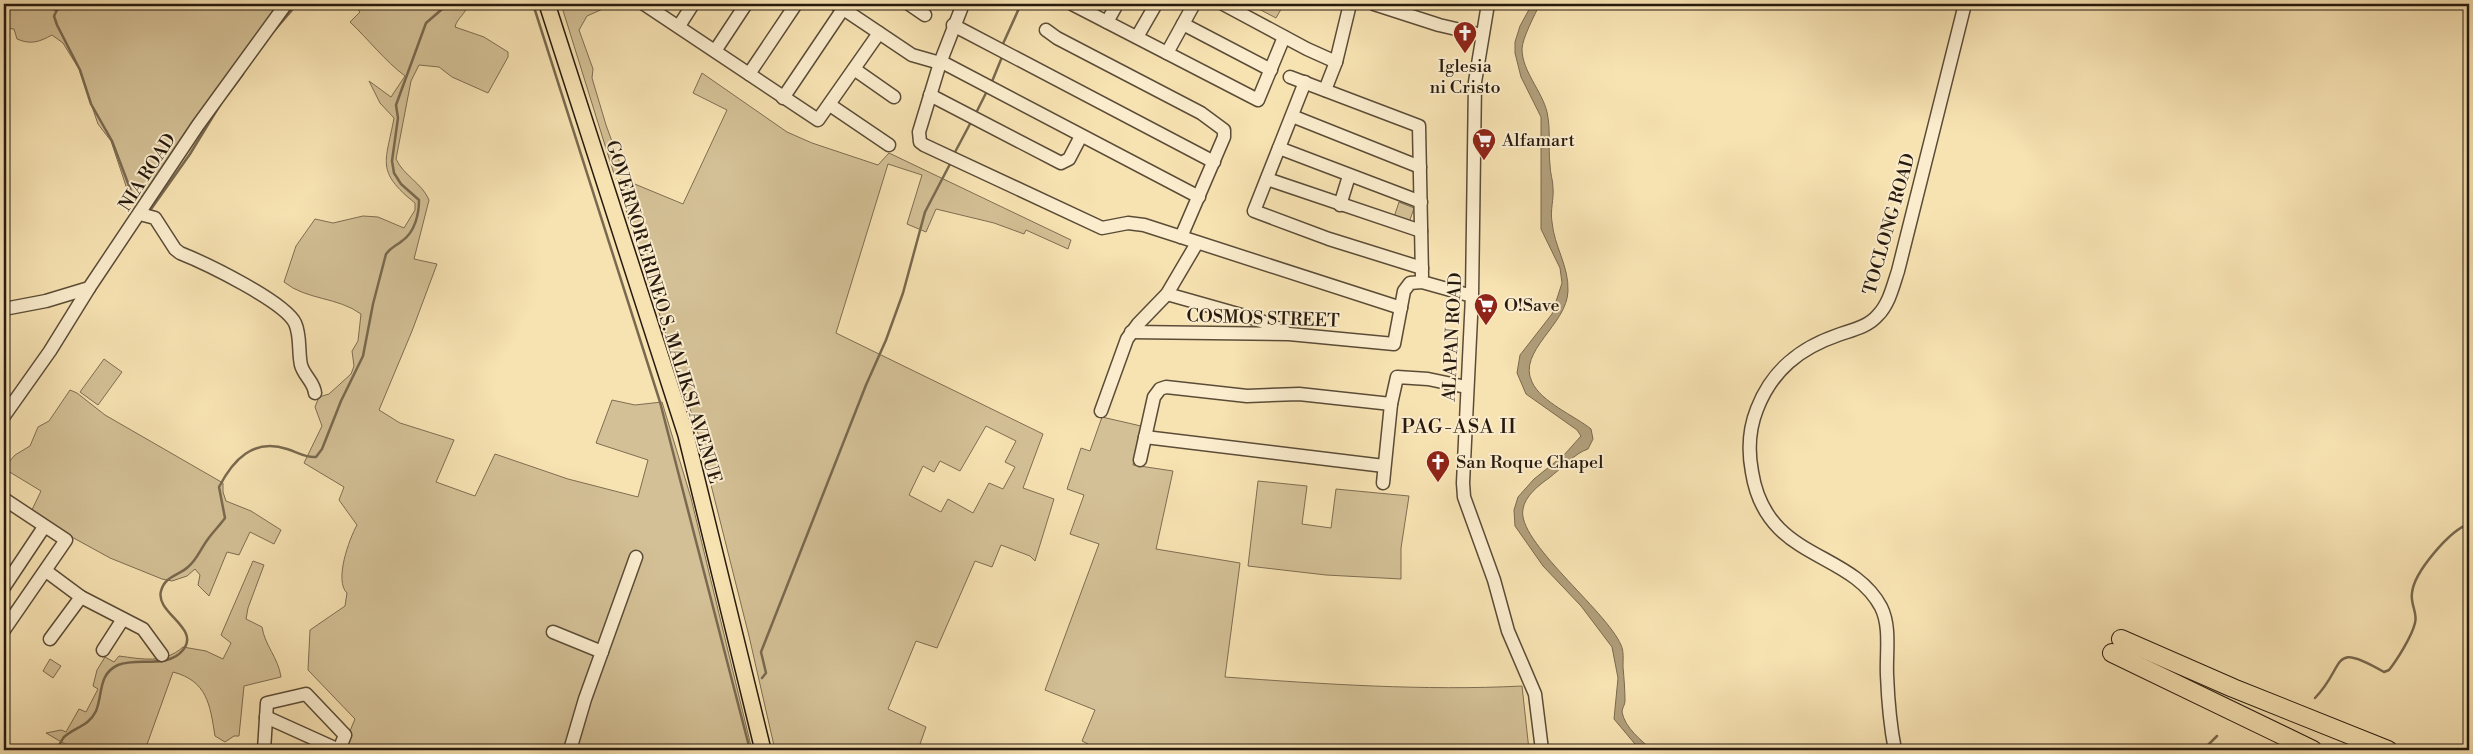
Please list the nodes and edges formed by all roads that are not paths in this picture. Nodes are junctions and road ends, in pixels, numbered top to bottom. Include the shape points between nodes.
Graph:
1 (286, 4) edge
2 (547, 4) edge
3 (644, 4) edge
4 (693, 4) edge
5 (746, 4) edge
6 (796, 4) edge
7 (909, 4) edge
8 (963, 4) edge
9 (1117, 4) edge
10 (1156, 4) edge
11 (1194, 4) edge
12 (1223, 4) edge
13 (1350, 4) edge
14 (1374, 4) edge
15 (1488, 4) edge
16 (1966, 4) edge
17 (1076, 5) edge
18 (840, 6) edge
19 (925, 15) dead end
20 (1107, 22) junction
21 (1183, 24) junction
22 (953, 25) junction
23 (679, 26) junction
24 (1046, 30) dead end
25 (879, 33) junction
26 (1482, 35) junction
27 (1137, 37) junction
28 (1284, 37) junction
29 (715, 51) junction
30 (1167, 53) junction
31 (940, 62) junction
32 (1336, 62) junction
33 (854, 69) junction
34 (1271, 70) junction
35 (749, 74) junction
36 (1290, 77) dead end
37 (1305, 82) junction
38 (1326, 90) junction
39 (930, 95) junction
40 (894, 97) dead end
41 (783, 98) junction
42 (830, 105) junction
43 (1292, 116) junction
44 (1081, 136) junction
45 (889, 145) dead end
46 (1279, 148) junction
47 (1214, 162) junction
48 (1420, 167) junction
49 (1350, 176) junction
50 (1267, 179) junction
51 (1199, 196) junction
52 (1421, 202) junction
53 (1340, 205) junction
54 (140, 214) junction
55 (1421, 231) junction
56 (1181, 237) junction
57 (1197, 243) junction
58 (1422, 268) junction
59 (1422, 282) junction
60 (89, 288) junction
61 (1167, 294) junction
62 (1472, 296) junction
63 (1400, 308) junction
64 (4, 309) edge
65 (1131, 332) junction
66 (1289, 334) junction
67 (1466, 387) junction
68 (315, 393) dead end
69 (1391, 404) junction
70 (1101, 411) dead end
71 (4, 416) edge
72 (1145, 437) junction
73 (1140, 460) dead end
74 (1384, 466) junction
75 (1383, 483) dead end
76 (4, 499) edge
77 (44, 526) junction
78 (636, 557) dead end
79 (46, 571) junction
80 (4, 586) edge
81 (81, 597) junction
82 (123, 619) junction
83 (4, 630) edge
84 (552, 632) dead end
85 (50, 639) dead end
86 (102, 650) dead end
87 (602, 652) junction
88 (162, 654) dead end
89 (266, 717) junction
90 (264, 750) edge
91 (339, 750) edge
92 (570, 750) edge
93 (762, 750) edge
94 (1542, 750) edge
95 (1894, 750) edge
96 (2313, 750) edge
97 (2388, 750) edge

1 - 54 street, NIA ROAD via 198,126
2 - 93 main road, GOVERNOR ERINEO S. MALIKSI AVENUE via 686,435
3 - 23 street
4 - 23 street
5 - 29 street
6 - 35 street
7 - 19 street
8 - 22 street
9 - 20 street
10 - 27 street
11 - 21 street
12 - 28 street
13 - 32 street
14 - 26 street
15 - 26 street, ALAPAN ROAD
16 - 95 street, TOCLONG ROAD via 1898,271 1886,304 1871,322 1814,344 1786,363 1760,400 1750,438 1749,456 1756,489 1772,519 1795,544 1857,582 1875,598 1882,611 1886,628
17 - 20 street
18 - 25 street
18 - 41 street
20 - 27 street
21 - 30 street
21 - 34 street
22 - 31 street
22 - 47 street
23 - 29 street
24 - 47 street via 1220,125 1224,137
25 - 31 street via 912,56
25 - 33 street
26 - 62 street, ALAPAN ROAD via 1475,92
27 - 30 street
28 - 32 street
28 - 34 street
29 - 35 street
30 - 34 street via 1258,100
31 - 39 street
31 - 44 street
32 - 38 street
33 - 40 street
33 - 42 street
35 - 41 street
36 - 37 street
37 - 38 street
37 - 43 street
38 - 48 street via 1419,126
39 - 44 street via 1061,163 1068,159
39 - 56 street via 918,137 924,144 1102,228 1136,223
41 - 42 street via 818,120
42 - 45 street
43 - 46 street
43 - 48 street
44 - 51 street
46 - 49 street
46 - 50 street
47 - 51 street
48 - 52 street
49 - 52 street
49 - 53 street
50 - 53 street
50 - 58 street via 1254,211
51 - 56 street
52 - 55 street
53 - 55 street
54 - 60 street, NIA ROAD
54 - 68 street via 155,218 180,253 236,280 287,313 295,324 301,365
55 - 58 street
56 - 57 street
57 - 61 street
57 - 63 street
58 - 59 street
59 - 62 street
59 - 63 street via 1406,287
60 - 64 street
60 - 71 street, NIA ROAD
61 - 65 street
61 - 66 street via 1259,320
62 - 67 street, ALAPAN ROAD
63 - 66 street, COSMOS STREET via 1394,344
65 - 66 street, COSMOS STREET
65 - 70 street
67 - 69 street via 1397,377
67 - 94 street, ALAPAN ROAD via 1462,463 1464,497 1494,580 1508,631 1535,694
69 - 72 street via 1299,394 1247,396 1166,387 1160,389 1154,398
69 - 74 street
72 - 73 street
72 - 74 street
74 - 75 street
76 - 77 street
77 - 79 street via 66,540
77 - 80 street
78 - 87 street
79 - 81 street
79 - 83 street
81 - 82 street
81 - 85 street
82 - 86 street
82 - 88 street via 143,629
84 - 87 street
87 - 92 street
89 - 90 street
89 - 91 street
89 - 91 street via 267,703 306,694 345,735
96 - 97 highway via 2116,646 2233,688

